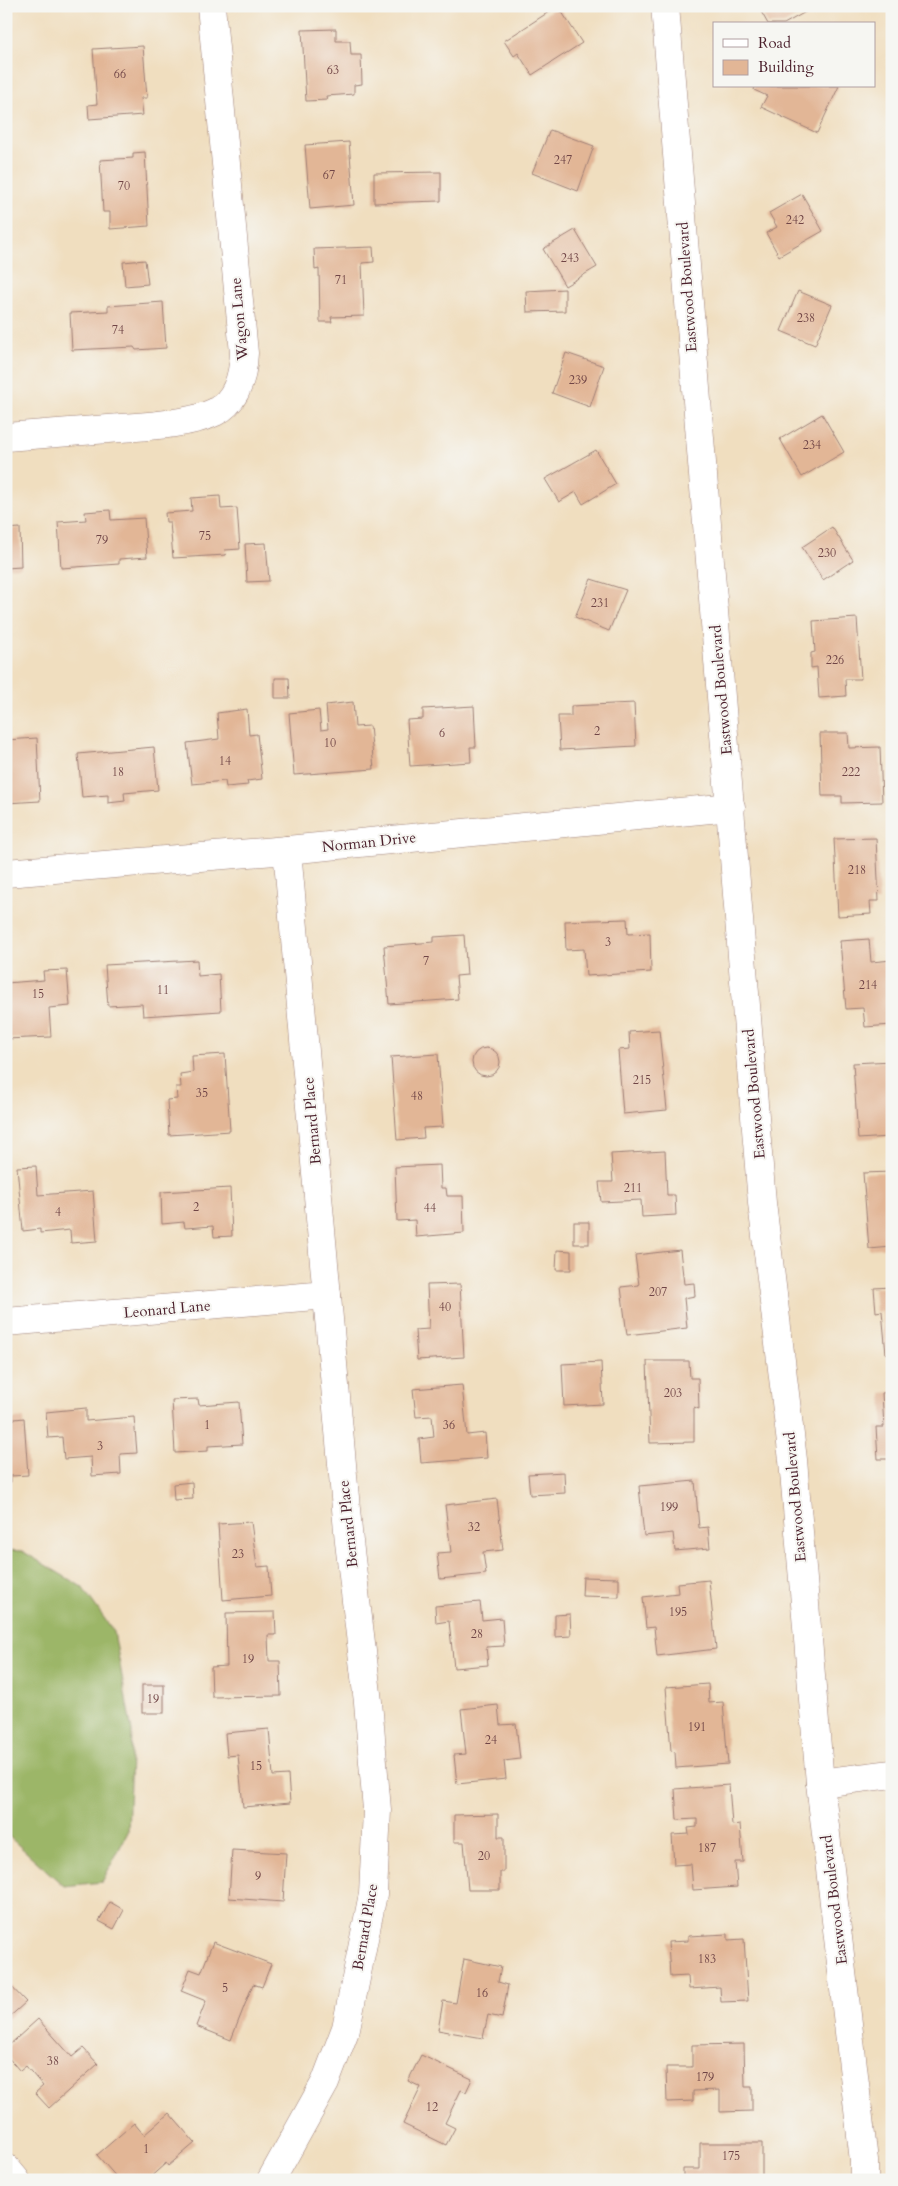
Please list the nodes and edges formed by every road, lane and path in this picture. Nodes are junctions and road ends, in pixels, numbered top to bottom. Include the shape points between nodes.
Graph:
1 (211, 6) edge
2 (665, 6) edge
3 (6, 437) edge
4 (731, 807) junction
5 (287, 850) junction
6 (6, 873) edge
7 (327, 1295) junction
8 (6, 1322) edge
9 (892, 1774) edge
10 (820, 1783) junction
11 (6, 2168) edge
12 (16, 2180) edge
13 (272, 2180) edge
14 (864, 2180) edge

1 - 3 street, Wagon Lane via 244,353 238,388 216,412 169,424
2 - 4 street, Eastwood Boulevard
4 - 5 street, Norman Drive
4 - 10 street, Eastwood Boulevard via 762,1203 793,1460
5 - 6 street, Norman Drive
5 - 7 street, Bernard Place
7 - 8 street, Leonard Lane
7 - 13 street, Bernard Place via 377,1810 374,1894 346,2028 325,2083
9 - 10 street
10 - 14 street, Eastwood Boulevard
11 - 12 street

